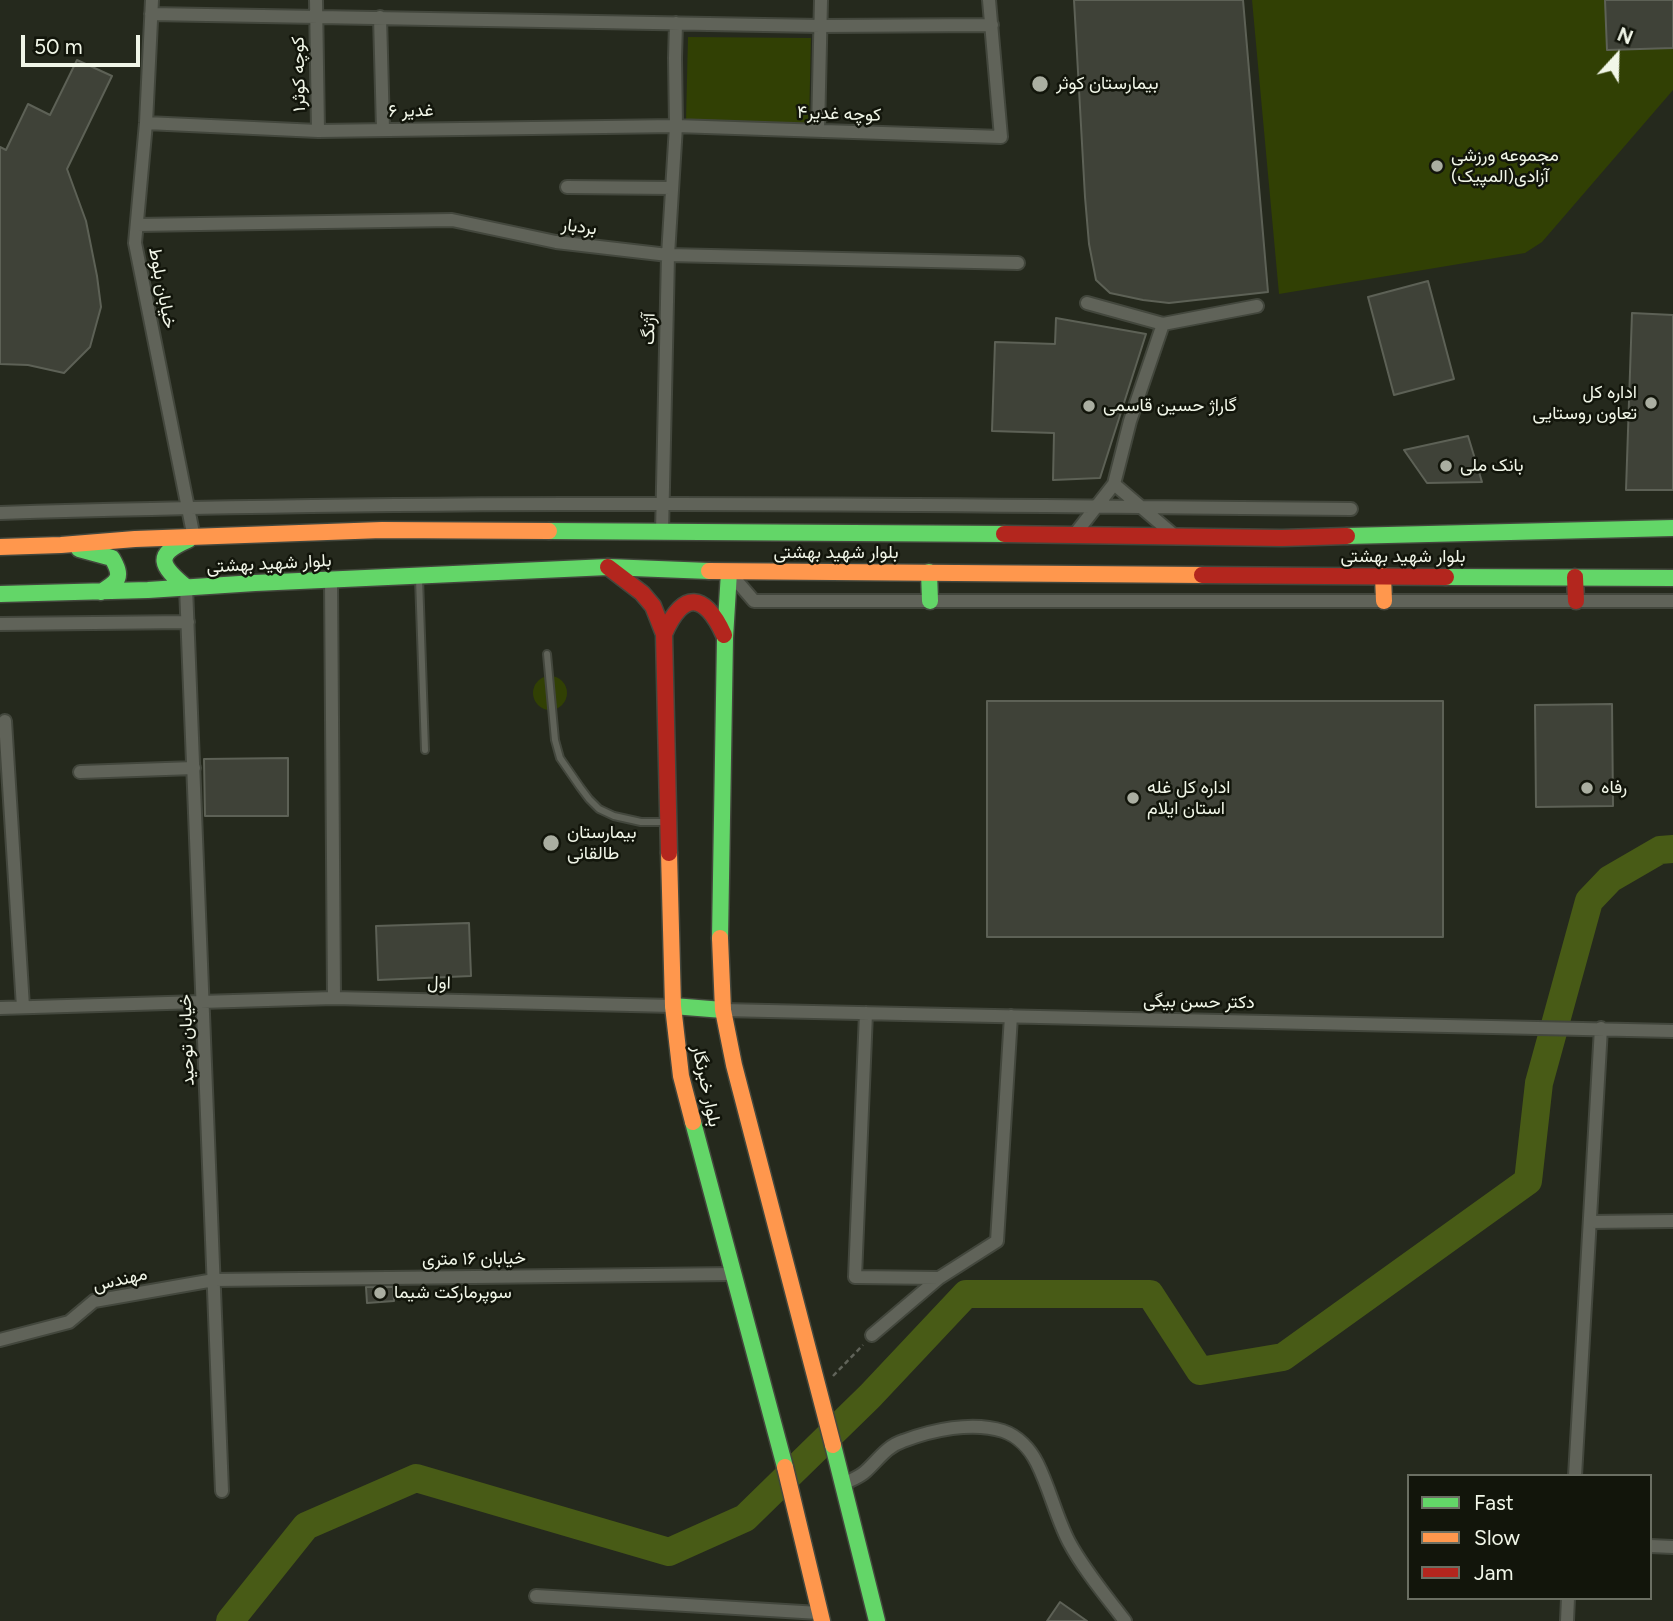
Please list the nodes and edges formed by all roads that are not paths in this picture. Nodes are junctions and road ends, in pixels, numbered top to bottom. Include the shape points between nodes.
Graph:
1 (152, 0) edge
2 (316, 0) edge
3 (821, 0) edge
4 (989, 0) edge
5 (151, 14) junction
6 (316, 16) junction
7 (380, 17) junction
8 (676, 23) junction
9 (992, 25) junction
10 (820, 26) junction
11 (146, 123) junction
12 (676, 126) junction
13 (383, 129) junction
14 (318, 131) junction
15 (818, 131) junction
16 (567, 187) dead end
17 (672, 188) junction
18 (137, 225) junction
19 (668, 255) junction
20 (1018, 263) dead end
21 (1087, 303) dead end
22 (1257, 306) dead end
23 (1163, 324) junction
24 (1114, 484) junction
25 (662, 504) junction
26 (1096, 506) junction
27 (188, 507) junction
28 (1139, 507) junction
29 (1351, 509) dead end
30 (0, 513) edge
31 (1673, 531) edge
32 (662, 533) junction
33 (1075, 534) junction
34 (1175, 536) junction
35 (194, 538) junction
36 (61, 545) junction
37 (0, 547) edge
38 (608, 567) junction
39 (729, 572) junction
40 (929, 572) junction
41 (419, 576) junction
42 (1383, 576) junction
43 (1575, 577) junction
44 (1673, 578) edge
45 (331, 580) junction
46 (187, 587) junction
47 (101, 592) junction
48 (0, 594) edge
49 (930, 601) junction
50 (1384, 601) junction
51 (1576, 601) junction
52 (1673, 601) edge
53 (188, 622) junction
54 (0, 624) edge
55 (664, 634) junction
56 (725, 638) junction
57 (547, 654) dead end
58 (5, 721) dead end
59 (425, 750) dead end
60 (194, 768) junction
61 (80, 772) dead end
62 (668, 822) junction
63 (334, 998) junction
64 (203, 1002) junction
65 (673, 1006) junction
66 (23, 1007) junction
67 (0, 1008) edge
68 (723, 1010) junction
69 (866, 1013) junction
70 (1011, 1016) junction
71 (1601, 1028) junction
72 (1673, 1031) edge
73 (1673, 1221) edge
74 (1590, 1222) junction
75 (734, 1274) junction
76 (939, 1278) junction
77 (214, 1280) junction
78 (872, 1335) road end
79 (0, 1340) edge
80 (1575, 1474) edge
81 (843, 1484) junction
82 (222, 1491) dead end
83 (1652, 1546) edge
84 (1673, 1547) edge
85 (536, 1596) dead end
86 (1568, 1600) edge
87 (821, 1617) edge
88 (877, 1621) edge
89 (1125, 1621) edge
90 (1567, 1621) edge

1 - 5 street, خیابان بلوط
2 - 6 street, کوچه کوثر۱
3 - 10 street
4 - 9 street
5 - 6 street
5 - 11 street, خیابان بلوط
6 - 7 street
6 - 14 street, کوچه کوثر۱
7 - 8 street
7 - 13 street
8 - 10 street
8 - 12 street, آژنگ
9 - 10 street
9 - 15 street, کوچه غدیر۴ via 1001,137
10 - 15 street
11 - 14 street, غدیر ۶
11 - 18 street, خیابان بلوط
12 - 13 street, غدیر ۶
12 - 15 street, کوچه غدیر۴
12 - 17 street, آژنگ
13 - 14 street, غدیر ۶
16 - 17 street
17 - 19 street, آژنگ
18 - 19 street, بردبار via 452,220 556,242
18 - 27 street, خیابان بلوط via 135,243
19 - 20 street, بردبار
19 - 25 street, آژنگ
21 - 23 street
22 - 23 street
23 - 24 street
24 - 26 street
24 - 28 street
25 - 26 street
25 - 27 street
25 - 32 street, آژنگ
26 - 28 street
26 - 33 street
27 - 30 street
27 - 35 street, خیابان بلوط
28 - 29 street
28 - 34 street
31 - 34 main road, بلوار شهید بهشتی
32 - 33 main road, بلوار شهید بهشتی
32 - 35 main road, بلوار شهید بهشتی via 382,530
33 - 34 main road, بلوار شهید بهشتی
35 - 36 main road, بلوار شهید بهشتی
35 - 46 main road via 176,544 164,559 166,568
36 - 37 main road, بلوار شهید بهشتی
36 - 47 main road via 112,558 120,570 118,578
38 - 39 main road, بلوار شهید بهشتی
38 - 41 main road, بلوار شهید بهشتی
38 - 55 main road, بلوار خبرنگار via 653,606
39 - 40 main road, بلوار شهید بهشتی
39 - 49 street via 754,601
39 - 56 main road, بلوار خبرنگار
40 - 42 main road, بلوار شهید بهشتی
40 - 49 main road
41 - 45 main road, بلوار شهید بهشتی
41 - 59 lane
42 - 43 main road, بلوار شهید بهشتی
42 - 50 main road
43 - 44 main road, بلوار شهید بهشتی
43 - 51 main road
45 - 46 main road, بلوار شهید بهشتی
45 - 63 street
46 - 47 main road, بلوار شهید بهشتی
46 - 53 street, خیابان توحید
47 - 48 main road, بلوار شهید بهشتی
49 - 50 street
50 - 51 street
51 - 52 street
53 - 54 street
53 - 60 street, خیابان توحید
55 - 56 main road via 683,605 696,603 708,607
55 - 62 main road, بلوار خبرنگار
56 - 68 main road, بلوار خبرنگار via 719,925
57 - 62 lane via 560,758 589,799 614,816
58 - 66 street
60 - 61 street
60 - 64 street, خیابان توحید
62 - 65 main road, بلوار خبرنگار
63 - 64 street, اول
63 - 65 street, اول
64 - 66 street, اول
64 - 77 street, خیابان توحید
65 - 68 main road
65 - 75 main road, بلوار خبرنگار via 681,1076
66 - 67 street, اول
68 - 69 street, دکتر حسن بیگی
68 - 81 main road, بلوار خبرنگار via 733,1065
69 - 70 street, دکتر حسن بیگی
69 - 76 street via 855,1277
70 - 71 street, دکتر حسن بیگی
70 - 76 street via 997,1241
71 - 72 street, دکتر حسن بیگی
71 - 74 street
73 - 74 street
74 - 80 street
75 - 77 street, خیابان ۱۶ متری
75 - 87 main road, بلوار خبرنگار
76 - 78 street
77 - 79 street, مهندس via 94,1301 69,1322
77 - 82 street, خیابان توحید
81 - 88 main road, بلوار خبرنگار
81 - 89 street via 865,1473 900,1441 958,1428 1004,1431 1023,1443 1036,1461 1070,1545
83 - 84 street
85 - 87 street
86 - 90 street

